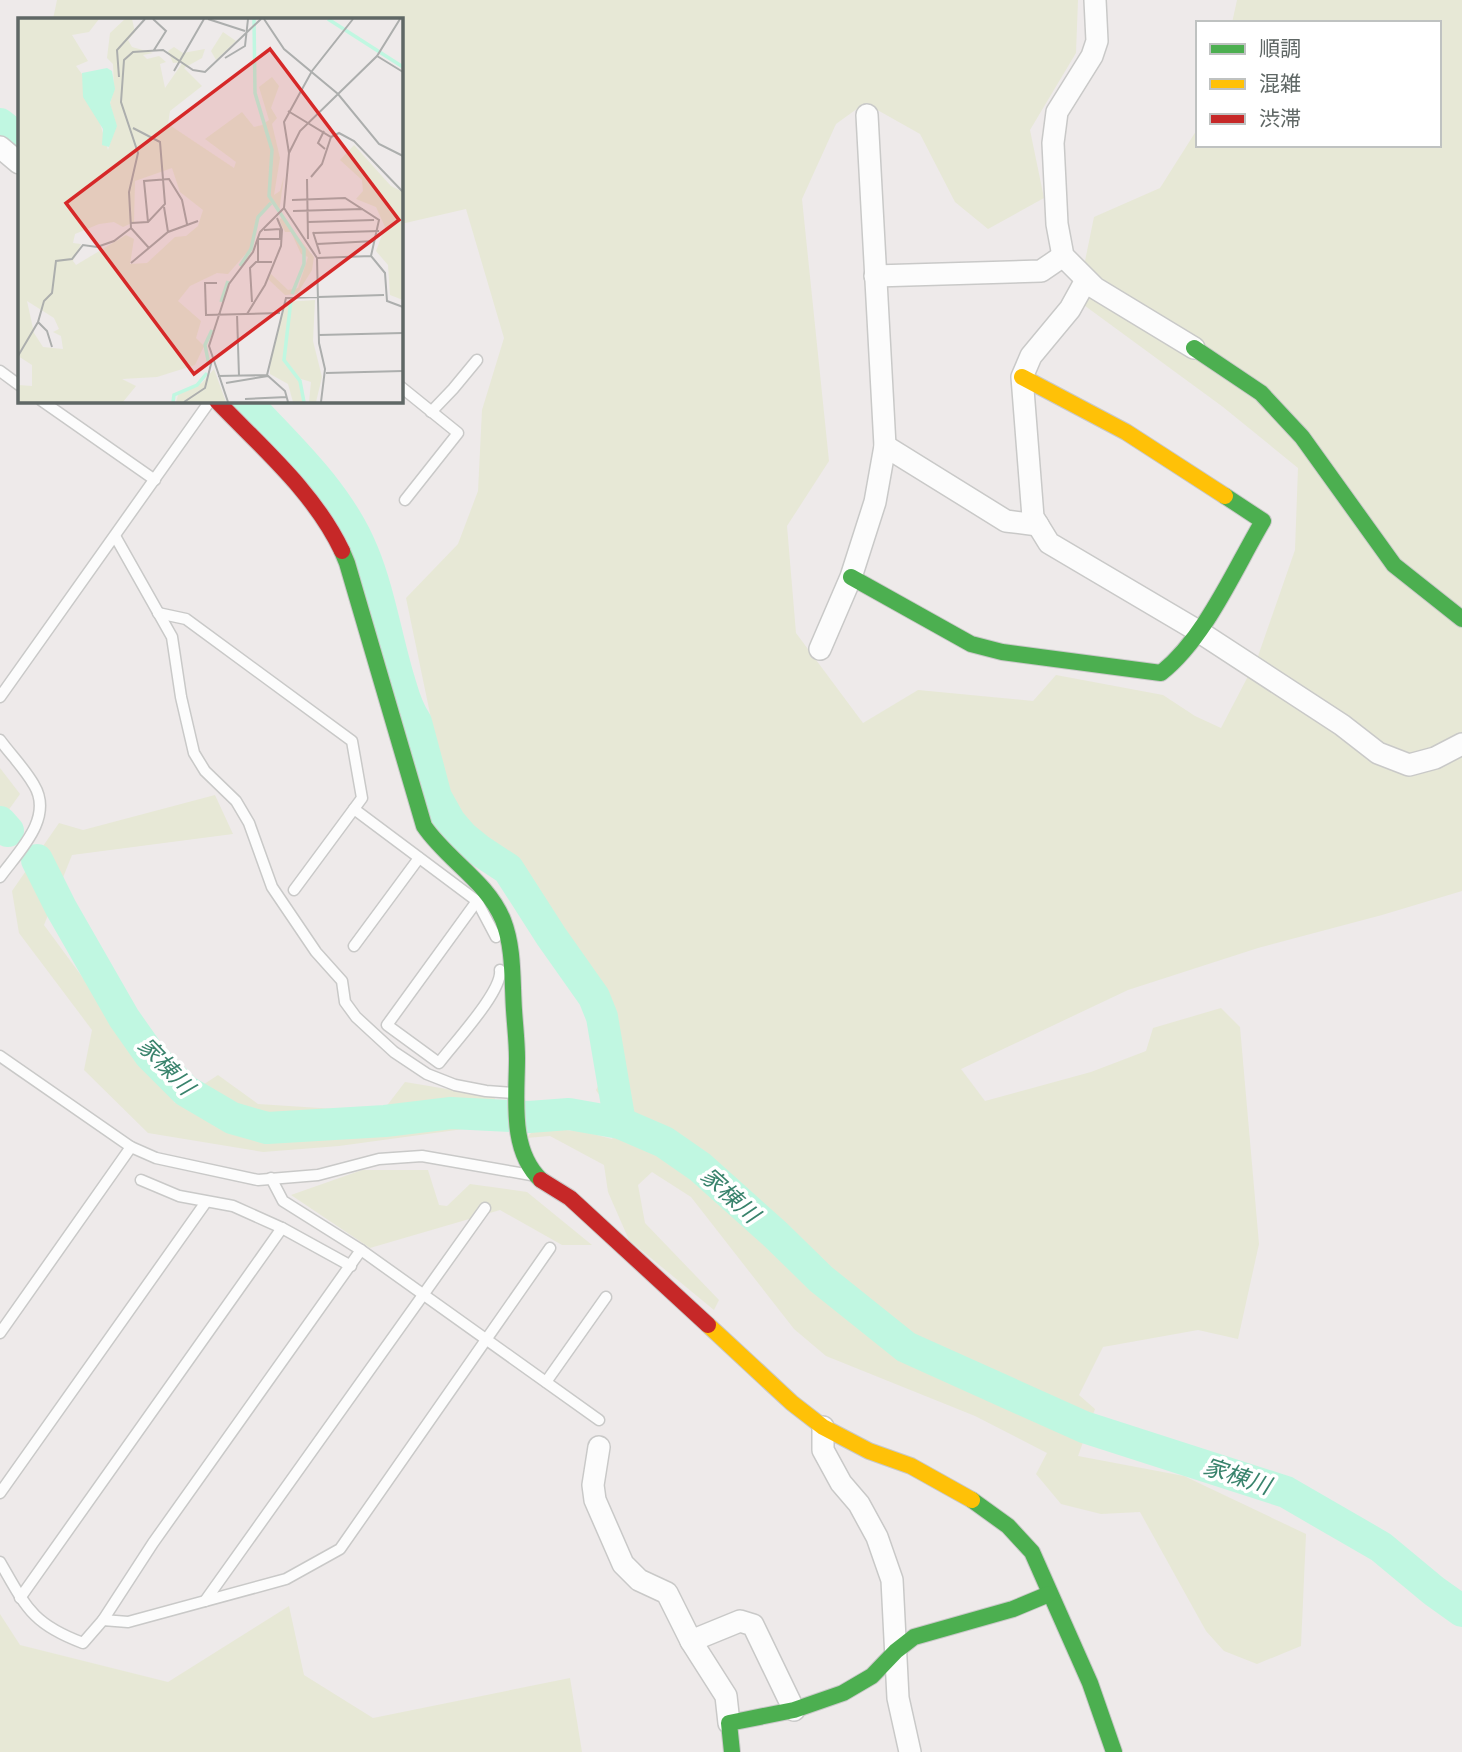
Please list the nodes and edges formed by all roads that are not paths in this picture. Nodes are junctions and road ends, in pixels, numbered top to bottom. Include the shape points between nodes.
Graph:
1 (1095, 0) edge
2 (867, 115) dead end
3 (0, 147) edge
4 (0, 158) edge
5 (18, 163) edge
6 (18, 164) edge
7 (1063, 256) junction
8 (876, 276) junction
9 (1086, 280) junction
10 (1194, 348) joint
11 (477, 360) dead end
12 (0, 372) edge
13 (1022, 377) junction
14 (18, 384) edge
15 (402, 388) edge
16 (43, 402) edge
17 (209, 402) edge
18 (218, 402) edge
19 (431, 412) junction
20 (885, 446) junction
21 (155, 480) junction
22 (405, 500) dead end
23 (1038, 525) junction
24 (115, 536) junction
25 (851, 577) junction
26 (158, 613) junction
27 (1462, 619) edge
28 (1198, 631) junction
29 (820, 649) dead end
30 (0, 697) edge
31 (0, 740) edge
32 (1462, 744) edge
33 (354, 809) junction
34 (419, 858) junction
35 (0, 877) edge
36 (293, 890) dead end
37 (477, 901) junction
38 (354, 946) dead end
39 (498, 950) dead end
40 (499, 964) dead end
41 (0, 1056) edge
42 (515, 1099) junction
43 (131, 1147) junction
44 (537, 1177) junction
45 (271, 1178) junction
46 (141, 1180) dead end
47 (206, 1202) junction
48 (485, 1208) dead end
49 (282, 1228) junction
50 (550, 1248) dead end
51 (361, 1250) junction
52 (351, 1266) junction
53 (423, 1294) junction
54 (606, 1297) dead end
55 (0, 1333) edge
56 (486, 1340) junction
57 (547, 1382) junction
58 (599, 1420) dead end
59 (823, 1427) junction
60 (599, 1447) dead end
61 (0, 1493) edge
62 (0, 1562) edge
63 (1049, 1594) junction
64 (20, 1598) junction
65 (205, 1601) junction
66 (103, 1620) junction
67 (691, 1641) junction
68 (896, 1651) junction
69 (794, 1710) junction
70 (729, 1723) junction
71 (732, 1752) edge
72 (910, 1752) edge
73 (1114, 1752) edge

1 - 7 street via 1097,41 1057,112 1053,143
2 - 8 street
3 - 5 street
4 - 6 street
7 - 8 street via 1041,271
7 - 9 street
8 - 20 street
9 - 10 street
9 - 13 street via 1070,309 1031,356
10 - 27 street via 1261,393 1302,437 1394,565
11 - 19 lane
12 - 14 lane
13 - 23 street via 1032,517
13 - 28 street via 1126,432 1263,521
15 - 19 lane
16 - 21 lane
17 - 21 lane
18 - 42 street via 295,480 330,526 347,563 424,825 444,852 476,878 501,916 510,944
19 - 22 lane via 458,433
20 - 23 street via 1006,521
20 - 25 street via 875,502
21 - 24 lane
23 - 28 street via 1049,543
24 - 26 lane
24 - 30 lane
25 - 28 street via 971,644 1002,652 1161,673 1172,667
25 - 29 street
26 - 33 lane via 186,619 352,741 362,798
26 - 42 lane via 172,637 194,752 249,823 272,887 316,952 342,981 345,1002 356,1017 394,1052 427,1073 455,1085
28 - 32 street via 1378,753 1409,765
31 - 35 lane via 35,786 40,802 36,827
33 - 34 lane
33 - 36 lane
34 - 37 lane
34 - 38 lane
37 - 39 lane
37 - 40 lane via 387,1026 439,1063 491,999 501,977
41 - 43 lane
42 - 44 street via 517,1129
43 - 45 lane via 156,1158 258,1180
43 - 55 lane
44 - 45 lane via 422,1156 379,1159 318,1175
44 - 59 street via 570,1198
45 - 51 lane via 283,1201
46 - 47 lane
47 - 49 lane via 233,1206
47 - 61 lane
48 - 53 lane
49 - 52 lane
49 - 64 lane
50 - 56 lane
51 - 52 lane
51 - 53 lane
52 - 66 lane
53 - 56 lane
53 - 65 lane
54 - 57 lane
56 - 57 lane
56 - 65 lane via 340,1549 286,1579
57 - 58 lane
59 - 63 street via 969,1497 1008,1526 1032,1552
59 - 68 street via 823,1450 859,1504 892,1580
60 - 67 street via 595,1500 623,1564 639,1580 667,1593
62 - 64 lane
63 - 68 street via 914,1637
63 - 73 street via 1090,1683
64 - 66 lane via 56,1632 83,1643
65 - 66 lane via 128,1622
67 - 69 street via 740,1621 753,1625
67 - 70 street via 726,1696
68 - 69 street via 872,1676 843,1693
68 - 72 street via 898,1698
69 - 70 street
70 - 71 street

